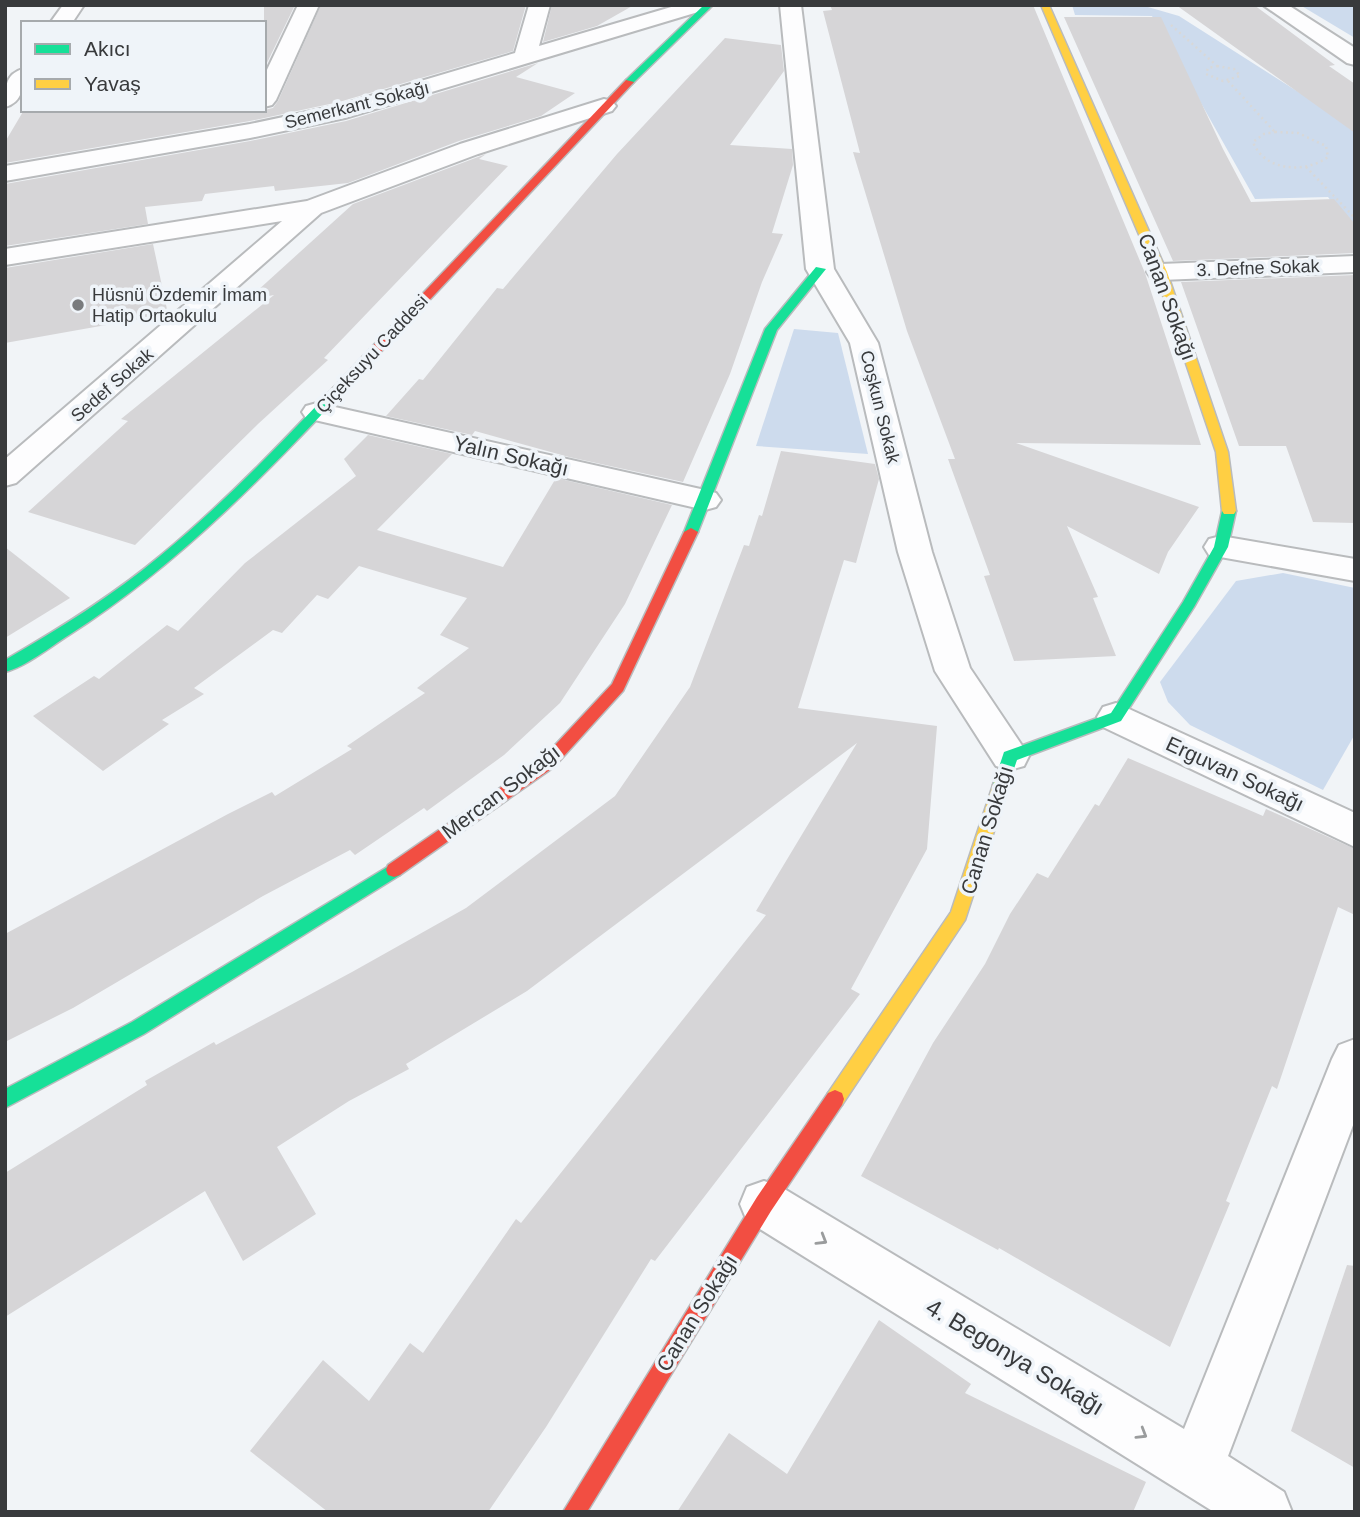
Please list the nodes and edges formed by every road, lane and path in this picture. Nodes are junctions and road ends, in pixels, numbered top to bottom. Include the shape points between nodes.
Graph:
1 (74, 5) edge
2 (309, 5) edge
3 (540, 5) edge
4 (701, 5) edge
5 (709, 5) edge
6 (790, 5) edge
7 (1045, 5) edge
8 (1273, 5) edge
9 (62, 21) edge
10 (1171, 24) dead end
11 (1355, 58) edge
12 (524, 60) junction
13 (1217, 66) junction
14 (21, 79) edge
15 (1228, 81) junction
16 (266, 96) edge
17 (5, 100) edge
18 (604, 106) junction
19 (255, 120) edge
20 (1275, 132) junction
21 (1306, 167) junction
22 (5, 174) edge
23 (312, 208) junction
24 (1355, 218) edge
25 (5, 257) edge
26 (1355, 264) edge
27 (820, 269) junction
28 (1161, 272) junction
29 (317, 412) junction
30 (5, 477) edge
31 (705, 500) junction
32 (1221, 547) junction
33 (1355, 570) edge
34 (5, 667) edge
35 (1116, 717) junction
36 (1010, 756) junction
37 (1355, 831) edge
38 (1355, 1059) edge
39 (5, 1099) edge
40 (764, 1204) junction
41 (1196, 1467) junction
42 (574, 1512) edge
43 (1264, 1512) edge

1 - 9 street
2 - 16 street
3 - 12 street
4 - 12 street, Semerkant Sokağı
5 - 18 street, Çiçeksuyu Caddesi
6 - 27 street, Coşkun Sokak
7 - 28 street, Canan Sokağı
8 - 11 street
10 - 13 path
12 - 19 street, Semerkant Sokağı via 345,111
13 - 15 path via 1208,68 1206,74
13 - 15 path via 1240,74
14 - 17 street
15 - 20 path
18 - 23 street, Sedef Sokak via 469,149
18 - 29 street, Çiçeksuyu Caddesi
19 - 22 street, Semerkant Sokağı
20 - 21 path via 1252,142 1258,155
20 - 21 path via 1310,136 1326,146 1329,152 1324,162
21 - 24 path
23 - 25 street, Sedef Sokak
23 - 30 street, Sedef Sokak
26 - 28 street, 3. Defne Sokak
27 - 31 street, Mercan Sokağı via 771,329
27 - 36 street, Coşkun Sokak via 864,343 915,552 953,671
28 - 32 street, Canan Sokağı via 1222,452 1230,509
29 - 31 street, Yalın Sokağı
29 - 34 street, Çiçeksuyu Caddesi via 183,544 77,625
31 - 39 street, Mercan Sokağı via 618,687 548,763 370,887 138,1028
32 - 33 street
32 - 35 street, Canan Sokağı
35 - 36 street, Canan Sokağı
35 - 37 street, Erguvan Sokağı
36 - 40 street, Canan Sokağı via 960,915
38 - 41 street
40 -> 41 street, 4. Begonya Sokağı
40 - 42 street, Canan Sokağı
41 - 43 street, 4. Begonya Sokağı

